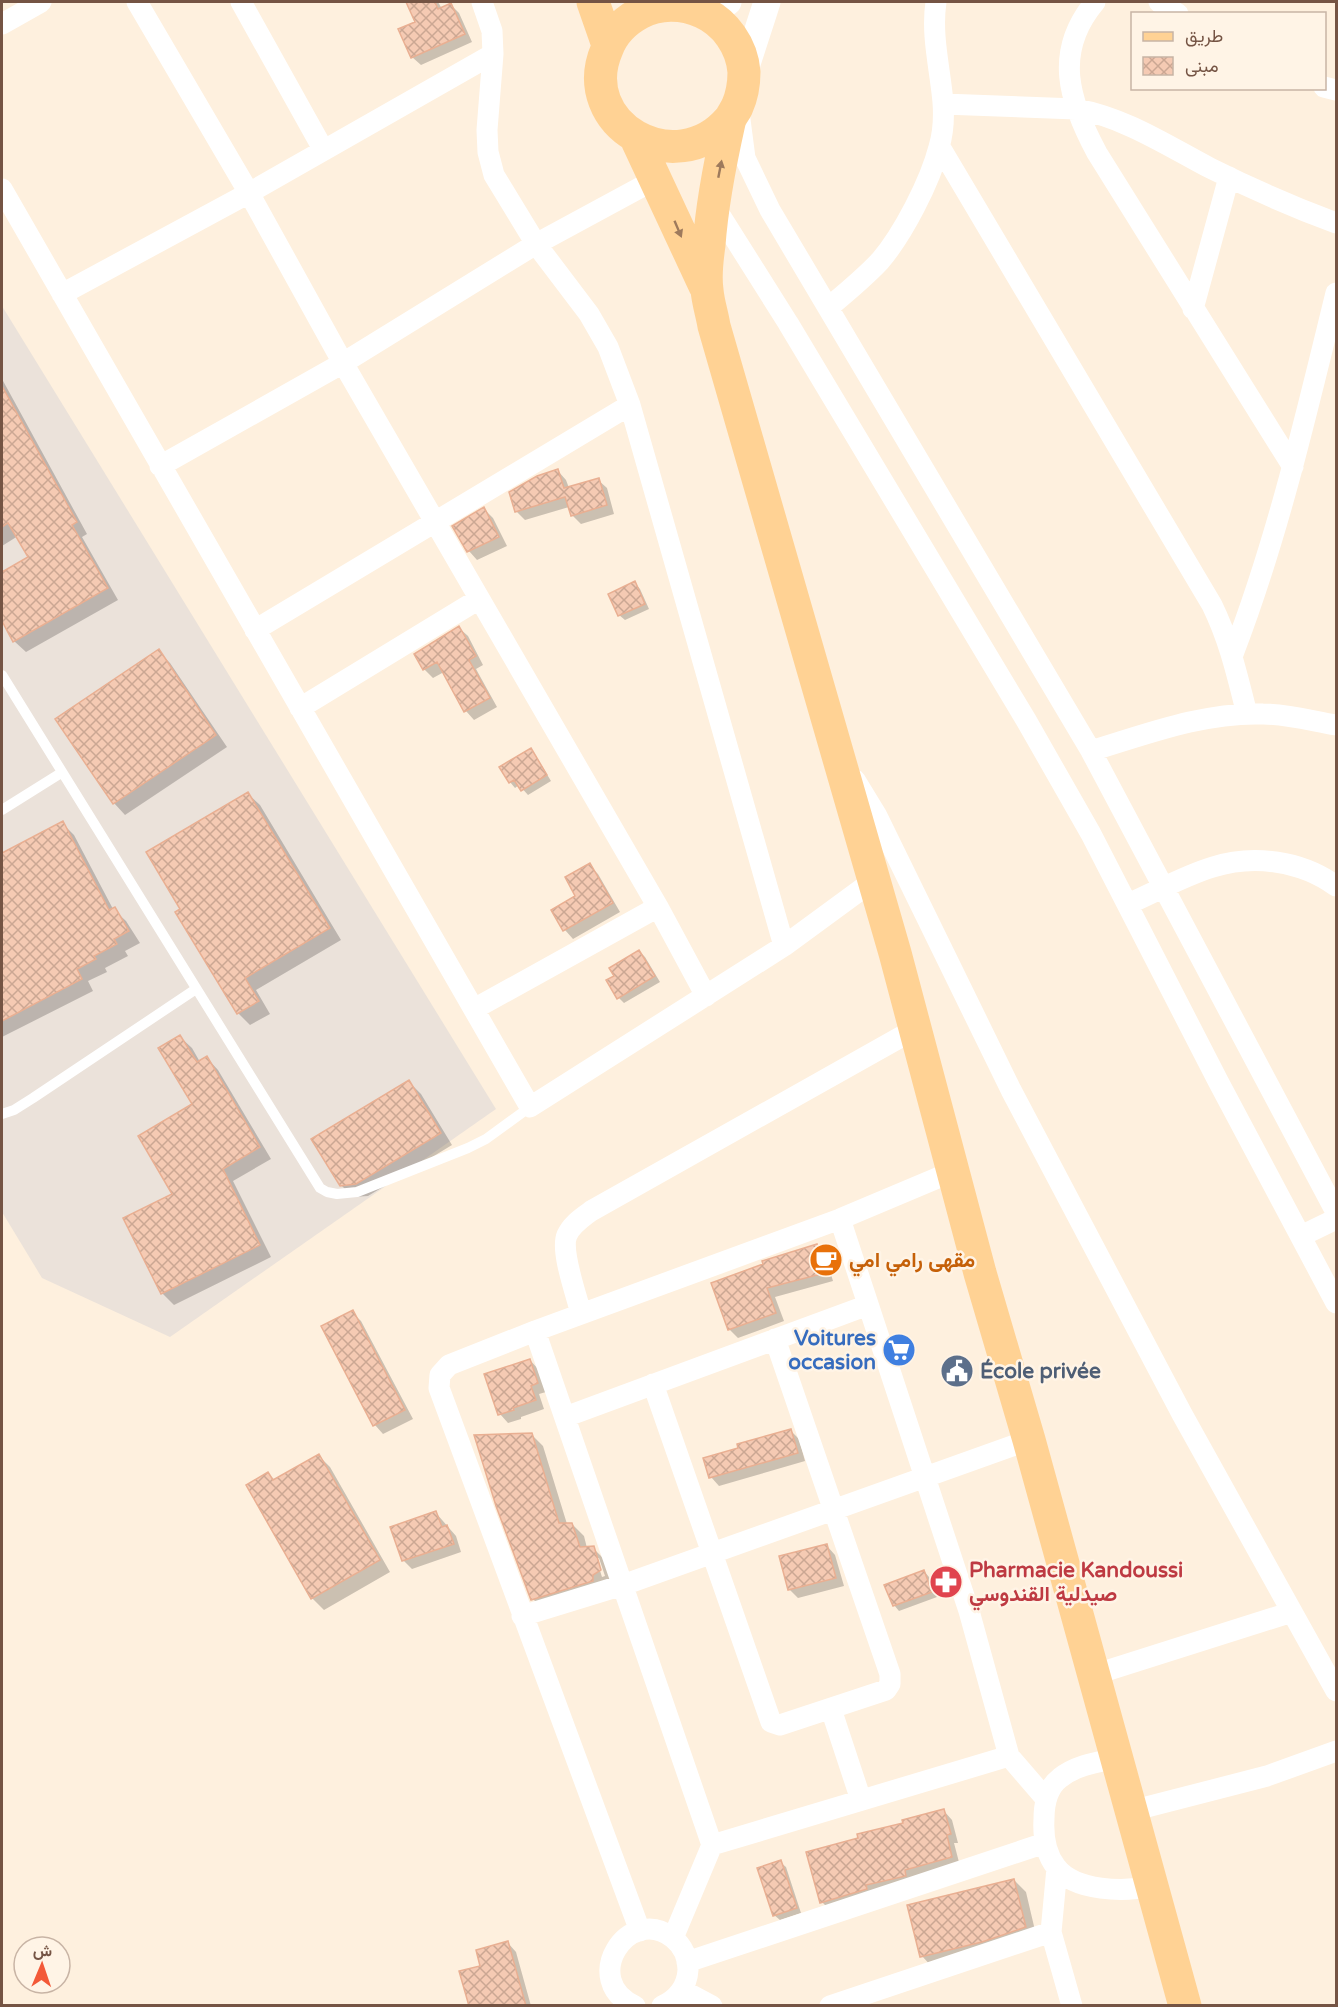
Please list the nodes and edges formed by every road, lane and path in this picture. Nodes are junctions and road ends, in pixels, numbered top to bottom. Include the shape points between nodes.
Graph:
1 (40, 2) edge
2 (137, 2) edge
3 (241, 2) edge
4 (482, 2) edge
5 (593, 2) edge
6 (767, 2) edge
7 (936, 2) edge
8 (1095, 2) edge
9 (1159, 2) edge
10 (665, 4) edge
11 (718, 8) edge
12 (1175, 12) edge
13 (2, 24) edge
14 (608, 45) junction
15 (494, 54) junction
16 (744, 73) junction
17 (943, 104) junction
18 (1076, 109) junction
19 (734, 113) junction
20 (636, 138) junction
21 (940, 147) junction
22 (323, 149) junction
23 (1229, 177) junction
24 (656, 179) junction
25 (2, 189) edge
26 (249, 193) junction
27 (713, 204) junction
28 (1336, 223) edge
29 (536, 244) junction
30 (706, 290) junction
31 (1336, 293) edge
32 (62, 294) junction
33 (829, 307) junction
34 (1193, 309) junction
35 (343, 363) junction
36 (630, 405) junction
37 (160, 466) junction
38 (1293, 467) junction
39 (434, 521) junction
40 (479, 599) junction
41 (255, 630) junction
42 (1233, 654) junction
43 (2, 675) edge
44 (300, 708) junction
45 (1247, 714) junction
46 (1336, 725) edge
47 (835, 746) junction
48 (1091, 751) junction
49 (61, 773) junction
50 (2, 810) edge
51 (874, 880) junction
52 (1336, 886) edge
53 (1165, 888) junction
54 (1128, 904) junction
55 (658, 907) junction
56 (784, 946) junction
57 (196, 989) junction
58 (706, 996) junction
59 (474, 1009) junction
60 (915, 1029) junction
61 (531, 1107) junction
62 (2, 1114) edge
63 (954, 1171) junction
64 (1336, 1212) edge
65 (1336, 1219) edge
66 (840, 1220) junction
67 (1301, 1236) junction
68 (1336, 1303) edge
69 (868, 1305) junction
70 (581, 1314) junction
71 (535, 1331) junction
72 (775, 1339) junction
73 (653, 1384) junction
74 (565, 1417) junction
75 (1029, 1440) junction
76 (925, 1479) junction
77 (833, 1510) junction
78 (714, 1553) junction
79 (623, 1585) junction
80 (1293, 1612) junction
81 (522, 1616) junction
82 (1094, 1675) junction
83 (1336, 1691) edge
84 (831, 1709) junction
85 (1336, 1751) edge
86 (1009, 1756) junction
87 (1117, 1758) junction
88 (1046, 1799) junction
89 (861, 1800) junction
90 (1131, 1811) junction
91 (1045, 1843) junction
92 (712, 1845) junction
93 (1057, 1869) junction
94 (1152, 1886) junction
95 (640, 1931) junction
96 (1051, 1932) junction
97 (673, 1938) junction
98 (687, 1962) junction
99 (682, 1990) junction
100 (840, 2004) edge
101 (633, 2005) edge
102 (662, 2006) edge
103 (712, 2006) edge
104 (1072, 2006) edge
105 (1185, 2006) edge

1 - 13 street
2 - 26 street
3 - 22 street
4 - 15 street via 492,31
5 - 14 main road
6 - 16 street
7 - 17 street via 934,25
8 - 18 street via 1077,26 1070,51
9 - 12 street
10 - 11 main road
10 - 14 main road via 629,20
11 - 16 main road via 741,56
14 - 20 main road via 601,71 604,97 616,120
15 - 22 street
15 - 29 street via 488,152 494,175
16 - 19 main road
17 - 18 street
17 - 21 street
18 - 23 street via 1112,118
18 - 34 street via 1097,153
19 - 20 main road via 710,137 686,146 660,147
27 -> 19 main road
19 - 33 street via 753,177
20 - 24 main road
21 - 33 street via 925,186 882,259
21 - 42 street via 1212,605
22 - 26 street
23 - 28 street
23 - 34 street
24 - 29 street
24 -> 30 main road
25 - 32 street
26 - 32 street
26 - 35 street
27 - 30 main road
27 - 54 street via 1026,720
29 - 35 street
29 - 36 street via 589,314 608,347
30 - 47 main road via 724,366
31 - 38 street
32 - 37 street
33 - 48 street
34 - 38 street
35 - 37 street
35 - 39 street
36 - 39 street
36 - 56 street
37 - 41 street
38 - 42 street
39 - 40 street
39 - 41 street
40 - 44 street
40 - 55 street
41 - 44 street
42 - 45 street
43 - 49 lane
44 - 59 street
45 - 46 street via 1300,717
45 - 48 street via 1190,722
47 - 51 main road
47 - 80 street via 877,816 1011,1090 1160,1373
48 - 53 street
49 - 50 lane
49 - 57 lane
51 - 56 street
51 - 60 main road
52 - 53 street via 1301,866 1259,861 1215,866
53 - 54 street
53 - 64 street
54 - 67 street
55 - 58 street
55 - 59 street
56 - 58 street
57 - 61 lane via 320,1188 327,1192 357,1192 468,1148
57 - 62 lane via 33,1098
58 - 61 street
59 - 61 street
60 - 63 main road
60 - 70 street via 575,1223 566,1236 565,1248
63 - 66 street
63 - 75 main road
65 - 67 street
66 - 69 street
66 - 70 street
67 - 68 street
69 - 72 street
69 - 76 street
70 - 71 street
71 - 74 street
71 - 81 street via 449,1365 439,1381
72 - 73 street
72 - 77 street
73 - 74 street
73 - 78 street
74 - 79 street
75 - 76 street
75 - 82 main road
76 - 77 street
76 - 86 street via 969,1611
77 - 78 street
77 - 84 street via 891,1680 886,1690
78 - 79 street
78 - 84 street via 771,1722 780,1725
79 - 81 street
79 - 92 street
80 - 82 street
80 - 83 street
81 - 95 street
82 - 87 main road
84 - 89 street
85 - 90 street via 1267,1776
86 - 88 street
86 - 89 street
87 - 88 street via 1070,1771 1055,1783
87 - 90 main road
88 - 91 street
89 - 92 street
90 - 94 main road
91 - 93 street
91 - 98 street
92 - 97 street
93 - 94 street via 1076,1881 1101,1887 1124,1890
93 - 96 street
94 - 105 main road
95 - 97 street via 657,1931
95 - 101 street via 619,1944 610,1967 614,1987
96 - 100 street
96 - 104 street
97 - 98 street
98 - 99 street
99 - 102 street
99 - 103 street

